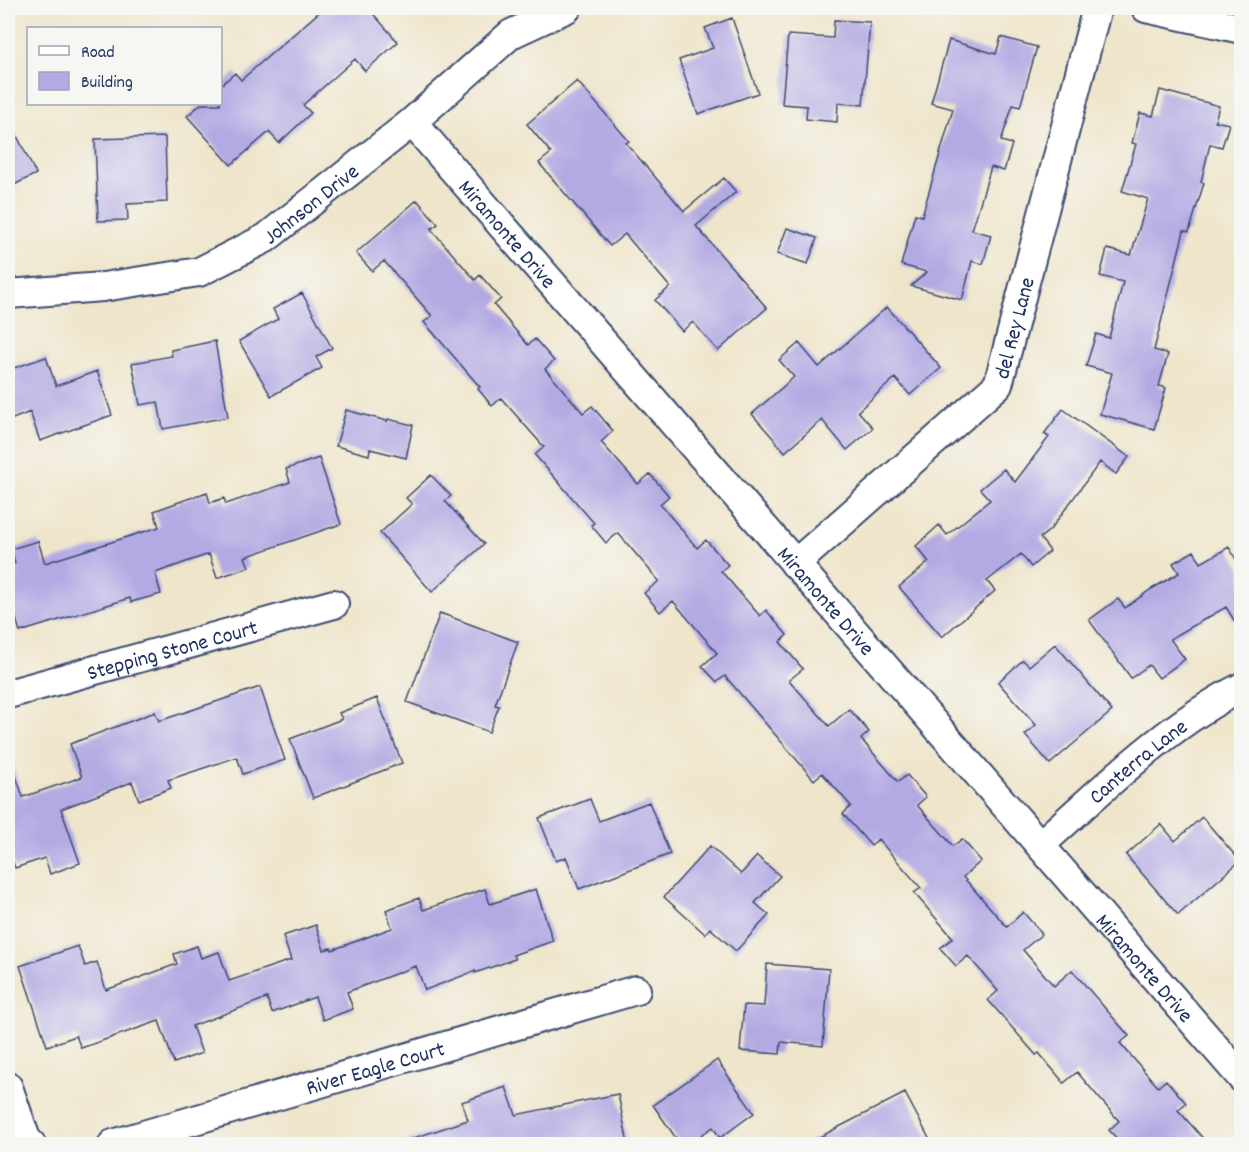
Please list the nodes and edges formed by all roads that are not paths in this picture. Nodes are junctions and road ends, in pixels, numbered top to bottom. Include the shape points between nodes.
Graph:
1 (567, 8) edge
2 (1097, 8) edge
3 (1146, 8) edge
4 (1242, 29) edge
5 (412, 122) junction
6 (8, 294) edge
7 (795, 564) junction
8 (334, 604) dead end
9 (1242, 687) edge
10 (8, 694) edge
11 (1040, 845) junction
12 (636, 990) dead end
13 (1242, 1078) edge
14 (8, 1087) edge
15 (31, 1144) edge
16 (113, 1144) edge

1 - 5 street, Johnson Drive via 511,34
2 - 7 street, del Rey Lane via 998,385
3 - 4 street
5 - 6 street, Johnson Drive via 266,238 199,272 103,287
5 - 7 street, Miramonte Drive
7 - 11 street, Miramonte Drive
8 - 10 street, Stepping Stone Court
9 - 11 street, Canterra Lane via 1210,703 1124,770
11 - 13 street, Miramonte Drive
12 - 16 street, River Eagle Court
14 - 15 street

